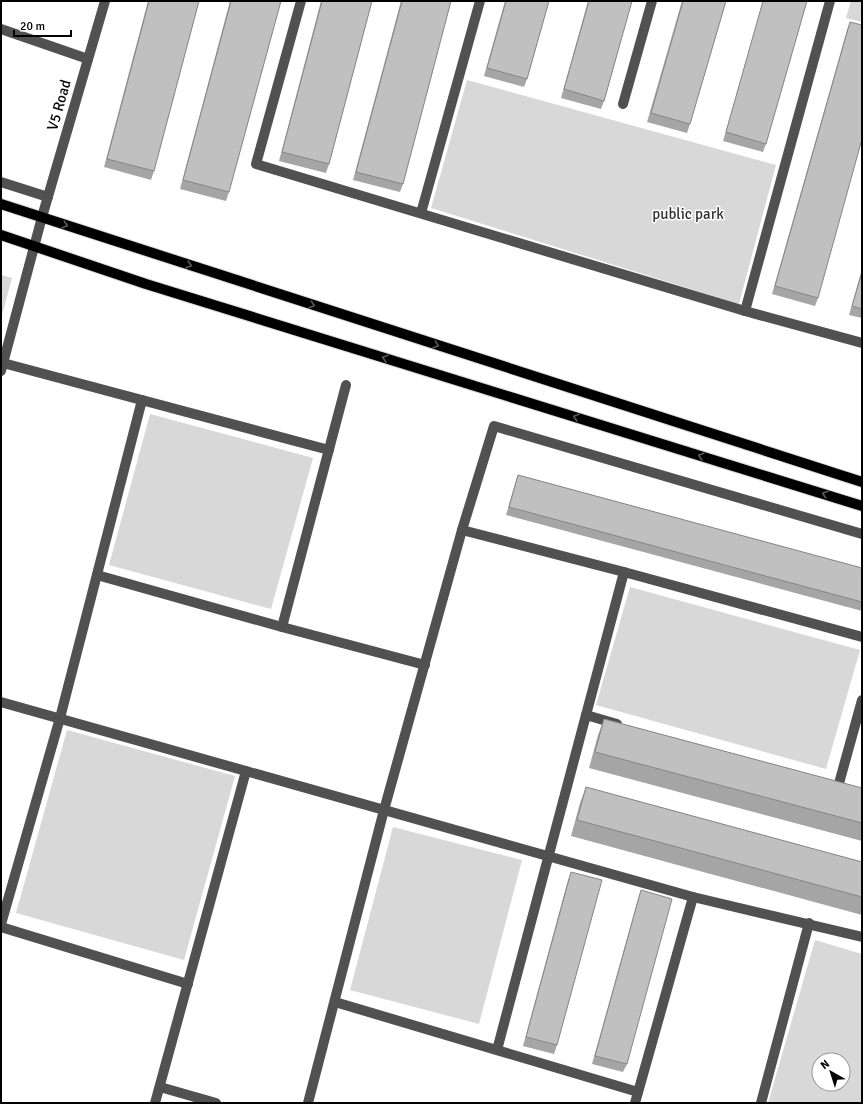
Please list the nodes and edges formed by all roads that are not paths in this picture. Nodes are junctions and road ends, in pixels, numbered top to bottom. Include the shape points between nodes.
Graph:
1 (105, 1) edge
2 (301, 1) edge
3 (480, 1) edge
4 (652, 1) edge
5 (830, 1) edge
6 (1, 29) edge
7 (88, 59) junction
8 (623, 104) dead end
9 (1, 182) edge
10 (48, 196) junction
11 (1, 204) edge
12 (421, 213) junction
13 (42, 217) junction
14 (1, 235) edge
15 (34, 246) junction
16 (745, 311) junction
17 (862, 343) edge
18 (2, 367) edge
19 (346, 385) dead end
20 (142, 400) junction
21 (329, 450) junction
22 (862, 482) edge
23 (862, 506) edge
24 (462, 530) junction
25 (862, 534) edge
26 (624, 572) junction
27 (97, 575) junction
28 (282, 627) junction
29 (862, 637) edge
30 (425, 665) junction
31 (862, 700) edge
32 (1, 702) edge
33 (586, 715) junction
34 (60, 718) junction
35 (624, 726) edge
36 (246, 771) junction
37 (850, 790) edge
38 (384, 810) junction
39 (549, 856) junction
40 (693, 897) junction
41 (809, 923) junction
42 (1, 926) edge
43 (862, 937) edge
44 (188, 984) junction
45 (334, 1002) junction
46 (497, 1050) junction
47 (160, 1087) junction
48 (638, 1092) junction
49 (155, 1103) edge
50 (216, 1103) edge
51 (308, 1103) edge
52 (635, 1103) edge
53 (760, 1103) edge

1 - 7 street, V5 Road
2 - 12 street via 256,164
3 - 12 street
4 - 8 street
5 - 16 street
6 - 7 street
7 - 10 street, V5 Road
9 - 10 street
10 - 13 street, V5 Road
11 - 13 main road
12 - 16 street
13 - 15 street, V5 Road
13 -> 22 main road
14 - 15 main road
15 - 18 street, V5 Road
23 -> 15 main road via 146,284
16 - 17 street
18 - 20 street
19 - 21 street
20 - 21 street
20 - 27 street
21 - 28 street
24 - 25 street via 494,426
24 - 26 street
24 - 30 street
26 - 29 street
26 - 33 street
27 - 28 street
27 - 34 street
28 - 30 street
30 - 38 street
31 - 37 street via 834,786
32 - 34 street
33 - 35 street
33 - 39 street
34 - 36 street
34 - 42 street
36 - 38 street
36 - 44 street
38 - 39 street
38 - 45 street
39 - 40 street
39 - 46 street
40 - 41 street
40 - 48 street
41 - 43 street
41 - 53 street
42 - 44 street
44 - 47 street
45 - 46 street
45 - 51 street
46 - 48 street
47 - 49 street
47 - 50 street
48 - 52 street

